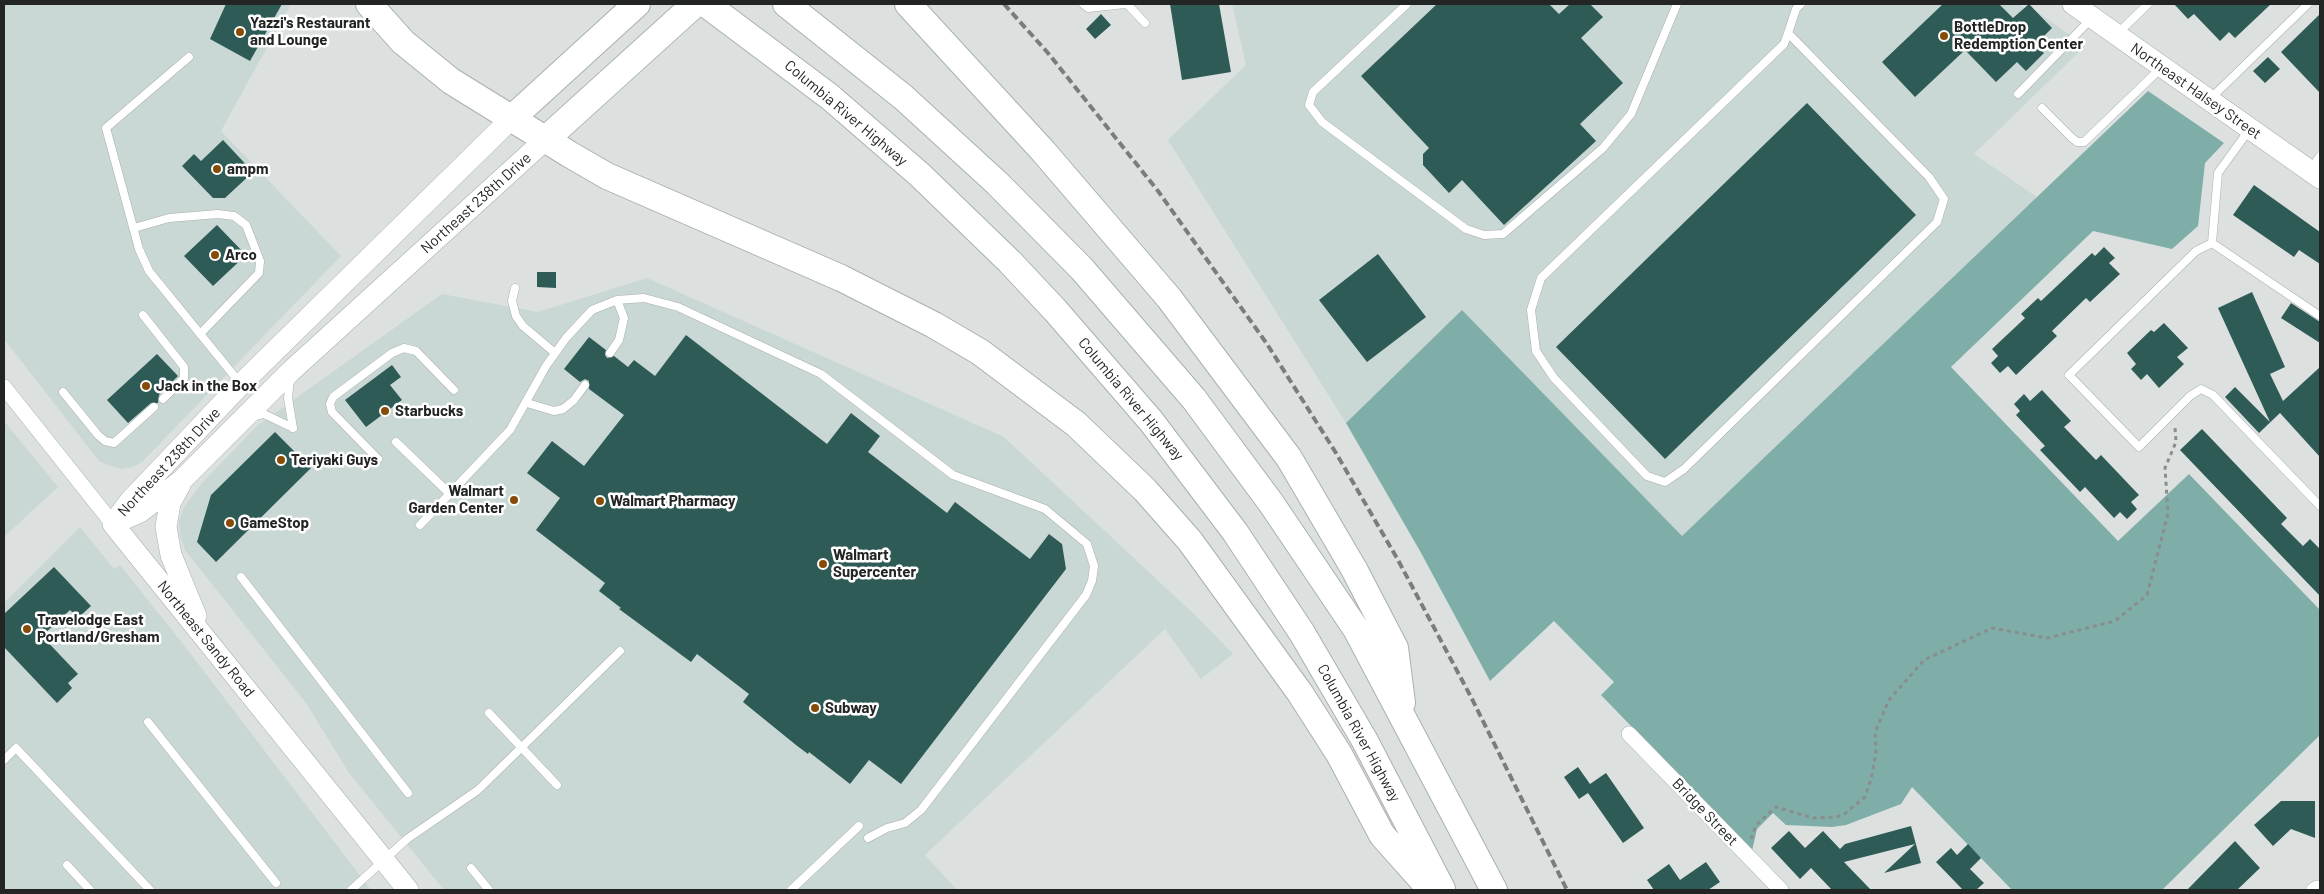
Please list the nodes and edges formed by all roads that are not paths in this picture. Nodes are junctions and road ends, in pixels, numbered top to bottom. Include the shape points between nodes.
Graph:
1 (369, 4) edge
2 (637, 4) edge
3 (695, 4) edge
4 (706, 4) edge
5 (786, 4) edge
6 (908, 4) edge
7 (1083, 4) edge
8 (1126, 4) edge
9 (1407, 4) edge
10 (1677, 4) edge
11 (1801, 4) edge
12 (2073, 4) edge
13 (2148, 4) edge
14 (2308, 4) edge
15 (2093, 18) junction
16 (1145, 23) dead end
17 (1788, 33) junction
18 (2116, 35) junction
19 (189, 57) dead end
20 (2162, 67) junction
21 (2018, 94) dead end
22 (2209, 100) junction
23 (2042, 108) dead end
24 (511, 119) junction
25 (2250, 129) junction
26 (545, 140) junction
27 (2317, 168) edge
28 (134, 228) junction
29 (2212, 244) junction
30 (515, 288) dead end
31 (617, 300) junction
32 (143, 315) dead end
33 (2320, 316) edge
34 (200, 334) junction
35 (610, 352) dead end
36 (555, 353) junction
37 (291, 371) junction
38 (241, 384) junction
39 (585, 385) dead end
40 (4, 387) edge
41 (454, 390) dead end
42 (63, 392) dead end
43 (163, 399) dead end
44 (527, 403) junction
45 (154, 407) dead end
46 (240, 420) junction
47 (396, 442) dead end
48 (378, 459) dead end
49 (182, 480) junction
50 (450, 494) junction
51 (2320, 506) edge
52 (113, 524) junction
53 (420, 526) dead end
54 (241, 577) dead end
55 (205, 637) junction
56 (620, 650) dead end
57 (489, 713) dead end
58 (1403, 719) junction
59 (148, 722) dead end
60 (1629, 734) dead end
61 (522, 748) junction
62 (4, 760) edge
63 (557, 785) dead end
64 (408, 793) dead end
65 (859, 826) dead end
66 (868, 838) dead end
67 (384, 860) junction
68 (67, 865) dead end
69 (471, 868) dead end
70 (276, 883) dead end
71 (90, 890) edge
72 (150, 890) edge
73 (351, 890) edge
74 (408, 890) edge
75 (489, 890) edge
76 (791, 890) edge
77 (1431, 890) edge
78 (1442, 890) edge
79 (1494, 890) edge
80 (1781, 890) edge

1 - 24 highway via 403,42 429,64
2 - 24 highway, Northeast 238th Drive
3 - 26 highway, Northeast 238th Drive
4 - 78 highway, Columbia River Highway via 830,98 927,182 1056,310 1152,422 1235,532 1307,641 1365,741
5 - 58 highway via 954,142 1039,224 1143,338 1215,426 1300,544 1356,629
6 - 58 highway via 1043,151 1169,298 1289,458 1395,648
7 - 8 lane via 1088,8
8 - 16 lane
9 - 10 lane via 1313,92 1309,105 1322,122 1466,228 1484,235 1502,234 1604,148 1630,114
11 - 17 lane via 1796,9
12 - 15 main road, Northeast Halsey Street
13 - 18 lane
14 - 22 lane
15 - 18 main road, Northeast Halsey Street
15 - 21 lane
17 - 17 lane via 1784,44 1541,278 1531,310 1536,350 1554,378 1647,476 1665,482 1684,470 1937,222 1944,199 1929,177
18 - 20 main road, Northeast Halsey Street
19 - 28 lane via 106,128
20 - 22 main road, Northeast Halsey Street
20 - 23 lane via 2084,142 2077,142
22 - 25 main road, Northeast Halsey Street
24 - 26 highway
24 - 38 main road, Northeast 238th Drive
25 - 27 main road, Northeast Halsey Street
25 - 29 lane via 2218,173
26 - 37 main road, Northeast 238th Drive
26 - 77 highway via 607,176 841,278 934,325 980,352 1076,424 1127,471 1190,541 1300,693 1339,754 1382,835
28 - 34 lane via 149,271
28 - 34 lane via 169,218 218,214 234,216 246,225 260,261 259,273
29 - 33 lane
29 - 51 lane via 2196,251 2070,375 2138,447 2190,396 2201,390 2213,395
30 - 36 lane via 512,301 516,316
31 - 35 lane via 624,318 619,340
31 - 36 lane via 592,310
31 - 66 lane via 644,298 678,307 821,374 953,475 1045,509 1087,544 1094,566 1086,595 921,810 905,823
32 - 43 lane via 184,367 184,378
34 - 38 lane
36 - 44 lane
37 - 46 main road, Northeast 238th Drive
37 - 46 lane via 288,398 293,428 264,414
38 - 52 main road, Northeast 238th Drive via 130,501
39 - 44 lane via 563,409 554,411
40 - 52 street, Northeast Sandy Road
41 - 48 lane via 416,351 404,348 392,353 333,397 330,404 332,412
42 - 45 lane via 98,436 114,443
44 - 50 lane via 510,430
46 - 49 main road, Northeast 238th Drive
47 - 50 lane
49 - 52 main road, Northeast 238th Drive via 140,512
49 - 55 main road via 170,503 166,527 171,555
50 - 53 lane
52 - 55 main road, Northeast Sandy Road
54 - 64 lane
55 - 67 main road, Northeast Sandy Road
56 - 61 lane
57 - 61 lane
58 - 79 highway
59 - 70 lane
60 - 80 street, Bridge Street
61 - 63 lane
61 - 67 lane via 478,790 430,821
62 - 72 lane via 16,748
65 - 76 lane
67 - 73 lane
67 - 74 main road, Northeast Sandy Road
68 - 71 lane
69 - 75 lane

